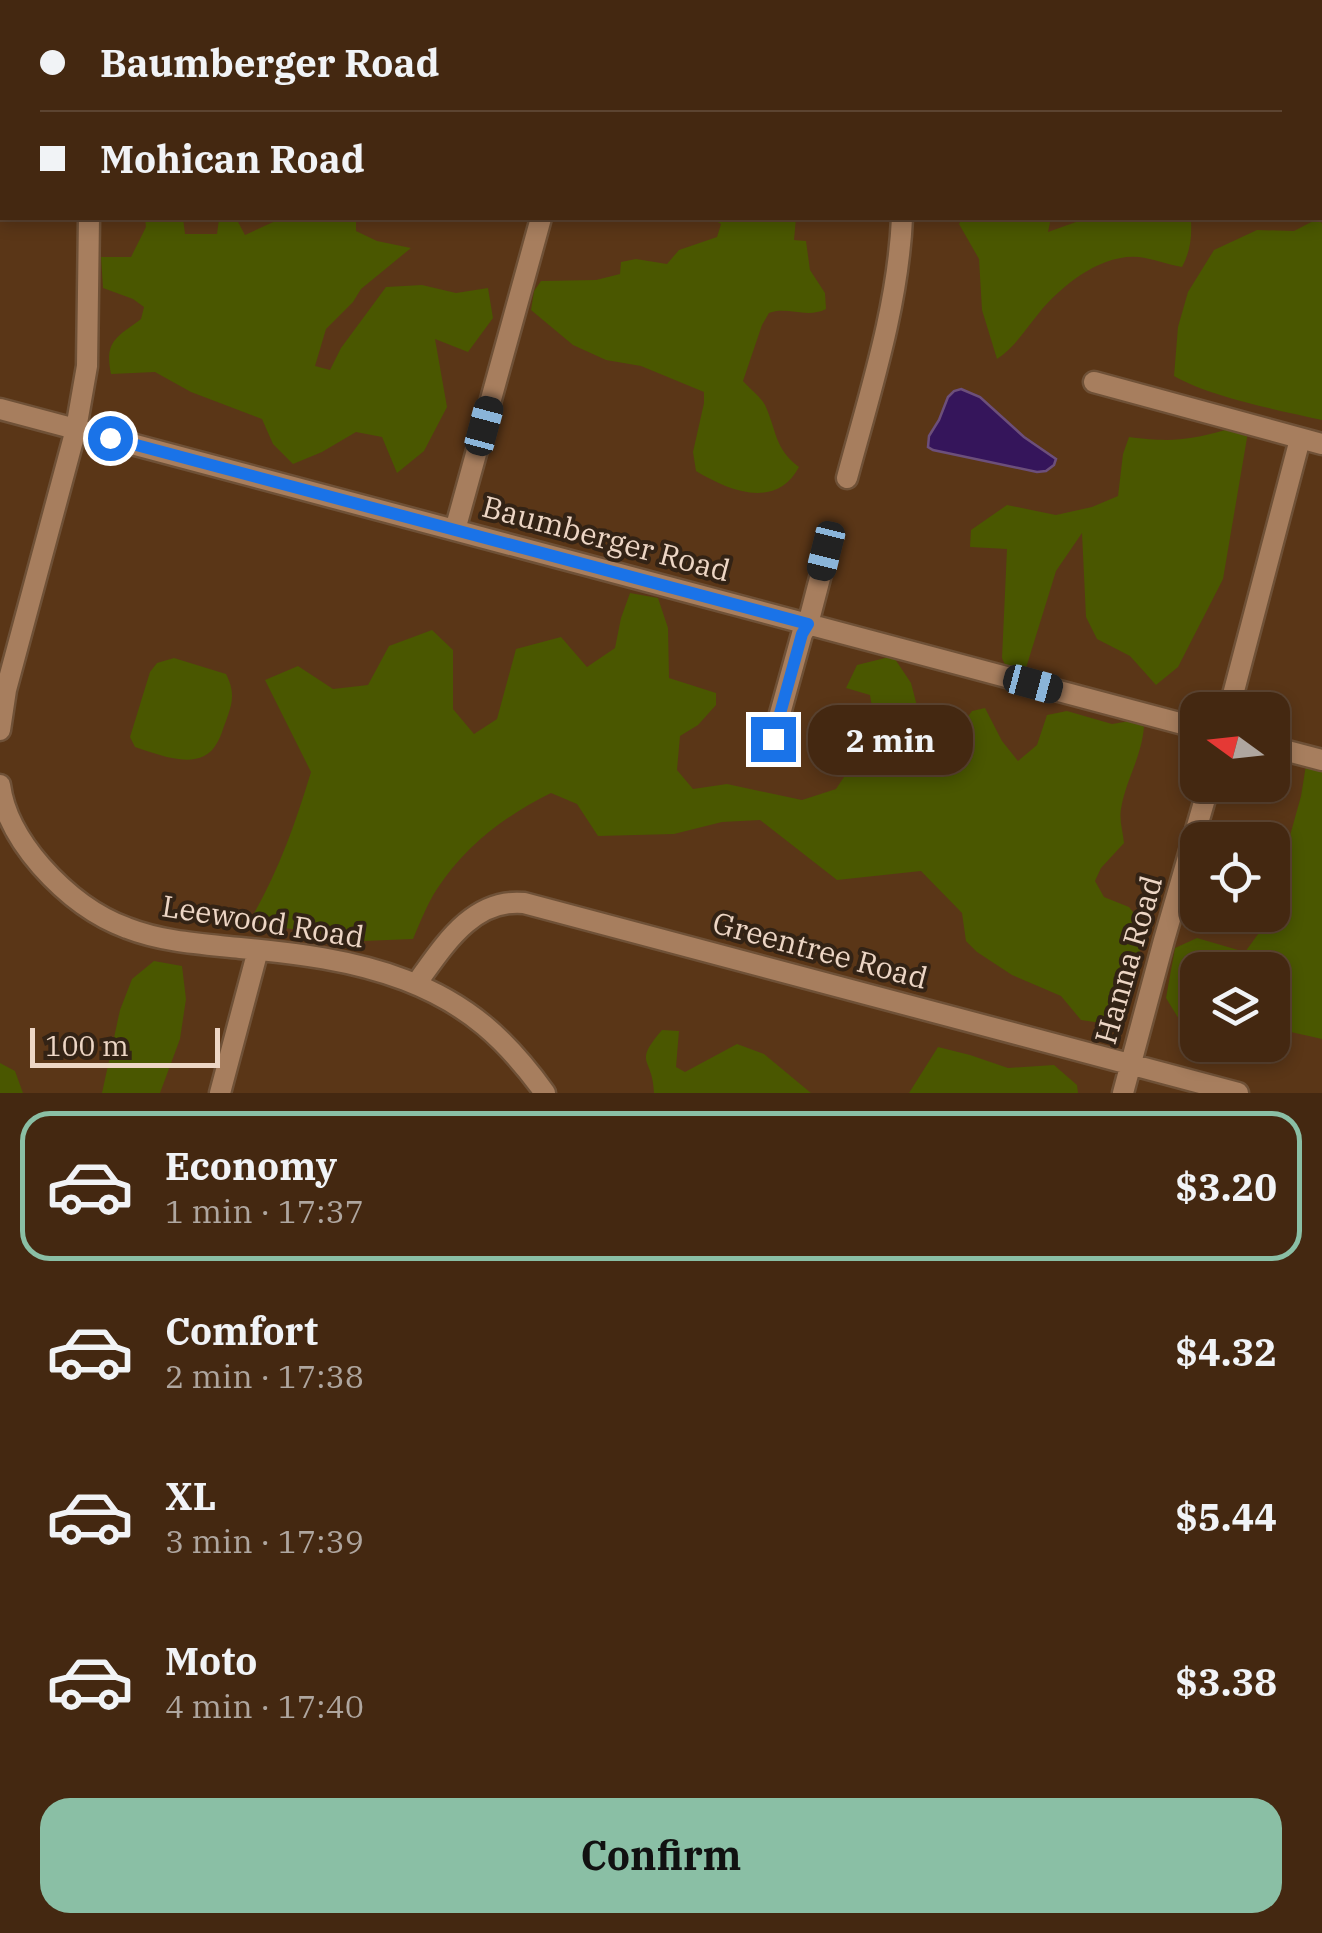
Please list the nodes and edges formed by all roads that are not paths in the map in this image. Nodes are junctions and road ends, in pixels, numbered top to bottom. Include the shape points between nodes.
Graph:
1 (89, 220) edge
2 (540, 220) edge
3 (902, 220) edge
4 (1094, 382) dead end
5 (0, 408) edge
6 (76, 429) junction
7 (1300, 439) junction
8 (1322, 444) edge
9 (847, 478) dead end
10 (456, 530) junction
11 (826, 551) dead end
12 (808, 624) junction
13 (1234, 692) edge
14 (1180, 723) edge
15 (0, 730) edge
16 (773, 739) dead end
17 (1290, 752) edge
18 (1322, 760) edge
19 (0, 785) edge
20 (1, 796) edge
21 (1204, 802) edge
22 (258, 950) junction
23 (416, 984) junction
24 (1131, 1064) junction
25 (220, 1093) edge
26 (545, 1093) edge
27 (1123, 1093) edge
28 (1238, 1093) edge

1 - 6 street via 87,366
2 - 10 street
3 - 9 street via 892,304
4 - 7 street
5 - 6 street, Baumberger Road
6 - 10 street, Baumberger Road
6 - 15 street
7 - 8 street
7 - 13 street
10 - 12 street, Baumberger Road
11 - 12 street
12 - 14 street, Baumberger Road
12 - 16 street
17 - 18 street
19 - 20 street, Leewood Road
20 - 22 street, Leewood Road via 35,859 96,913 153,936
21 - 24 street, Hanna Road
22 - 23 street, Leewood Road
22 - 25 street
23 - 24 street, Greentree Road via 472,918 500,904 524,903
23 - 26 street, Leewood Road via 480,1020
24 - 27 street, Hanna Road
24 - 28 street, Greentree Road

